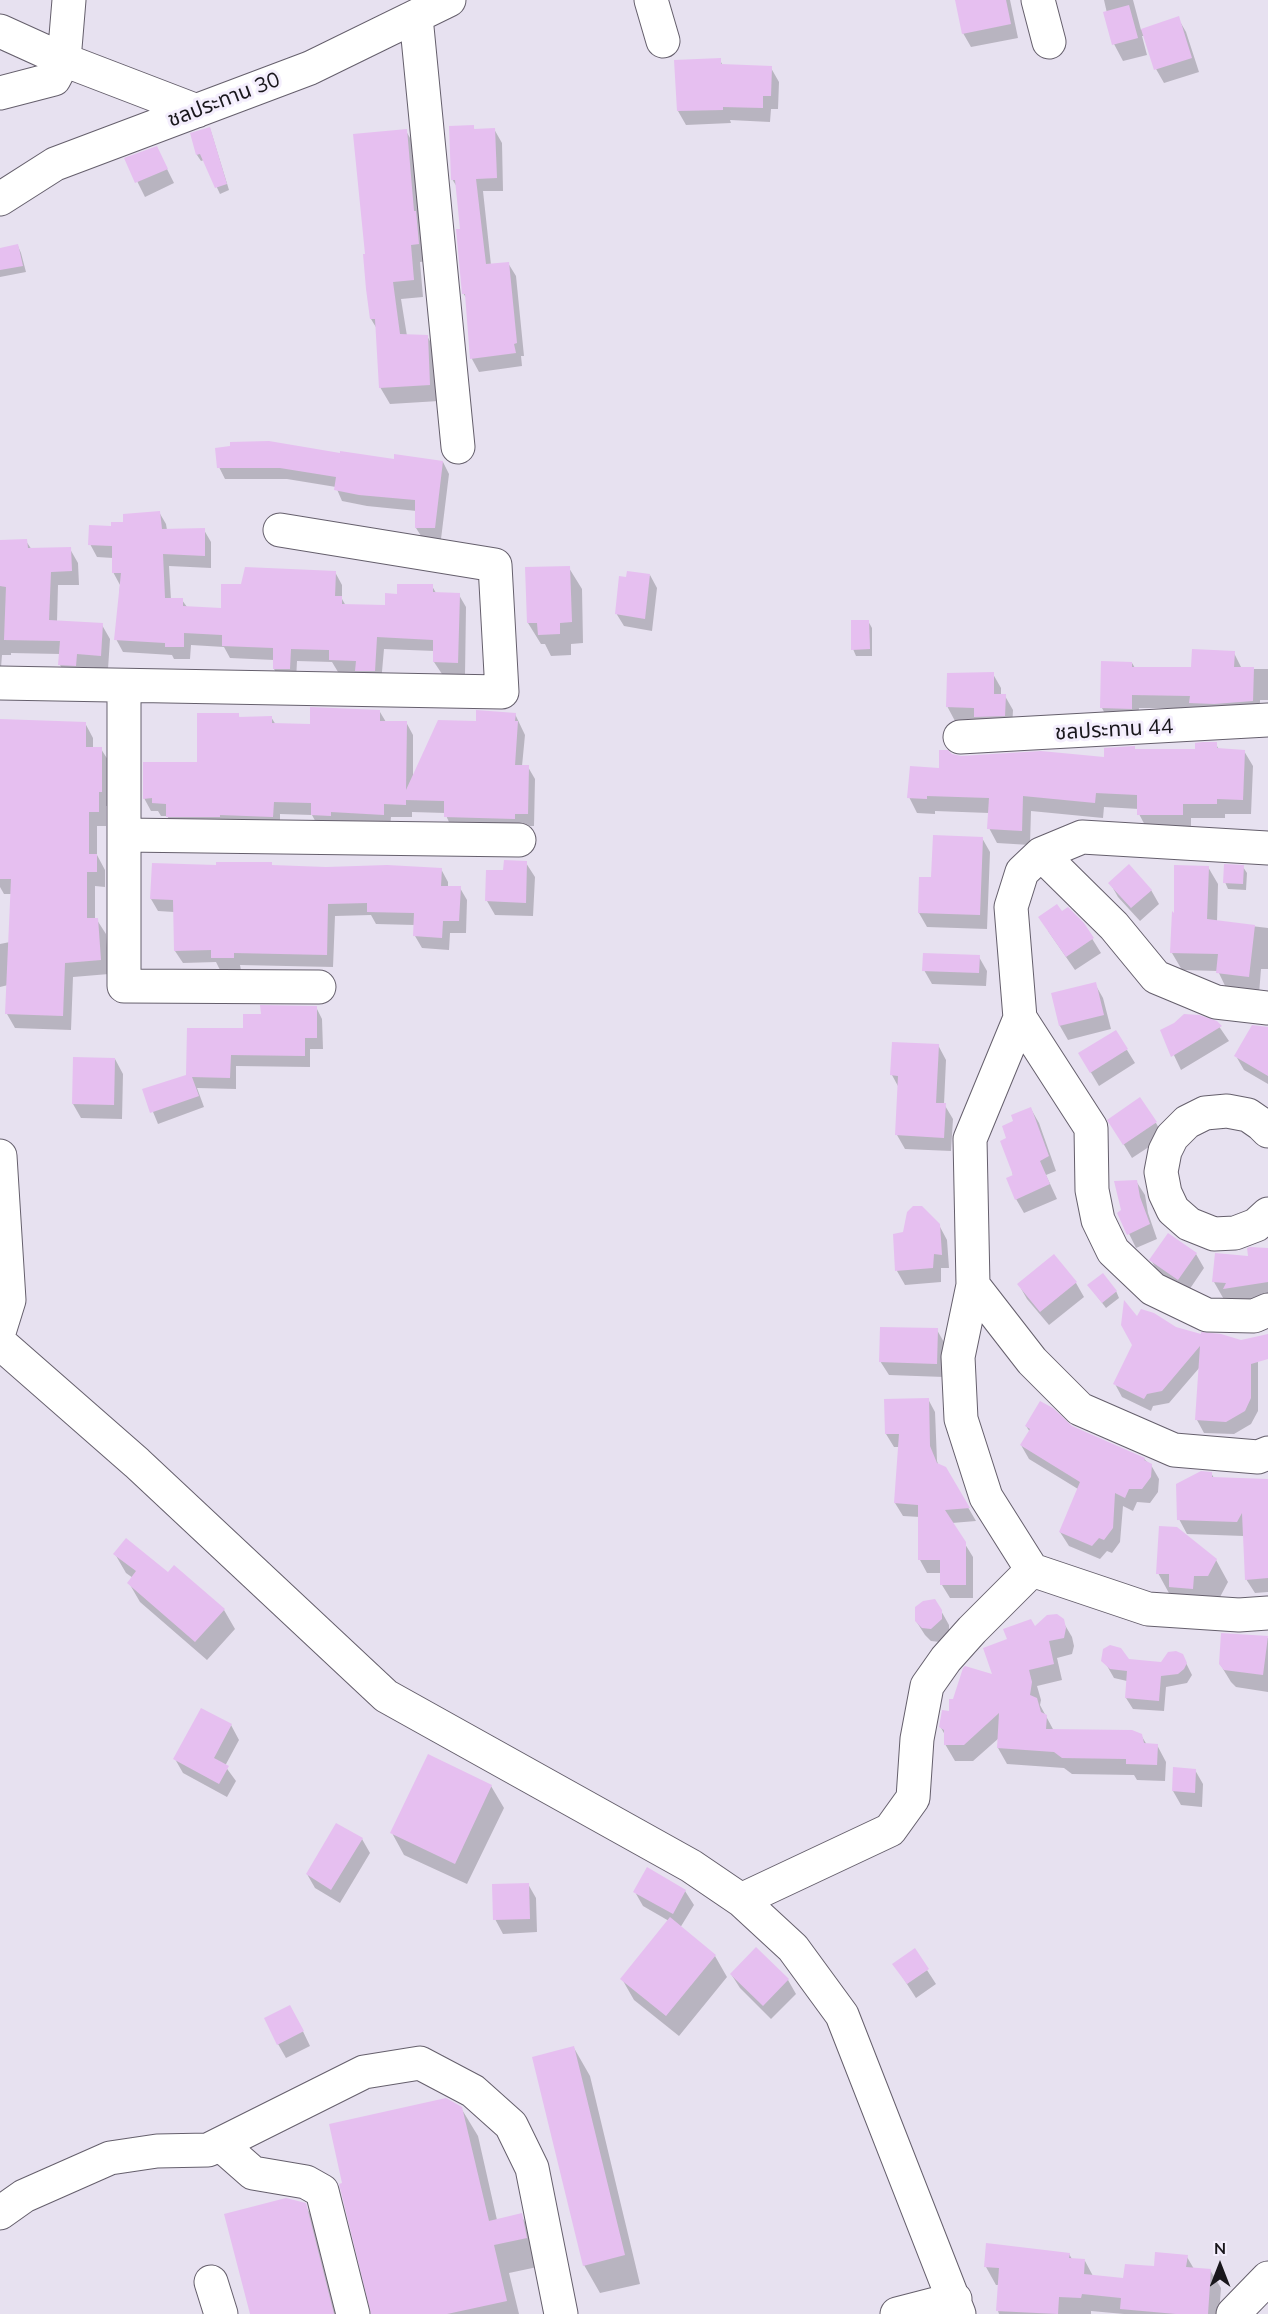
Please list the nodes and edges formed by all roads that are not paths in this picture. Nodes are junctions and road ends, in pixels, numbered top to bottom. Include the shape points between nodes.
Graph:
1 (69, 0) edge
2 (651, 0) edge
3 (1038, 0) edge
4 (447, 1) edge
5 (416, 17) junction
6 (0, 31) edge
7 (663, 41) dead end
8 (1049, 42) dead end
9 (64, 60) junction
10 (0, 93) edge
11 (197, 111) junction
12 (0, 199) edge
13 (458, 447) dead end
14 (280, 530) dead end
15 (0, 683) edge
16 (124, 687) junction
17 (1268, 720) edge
18 (960, 737) dead end
19 (124, 835) junction
20 (519, 840) dead end
21 (1268, 848) edge
22 (1041, 855) junction
23 (319, 987) dead end
24 (1268, 1008) edge
25 (1020, 1018) junction
26 (1268, 1131) edge
27 (0, 1156) edge
28 (1268, 1214) edge
29 (973, 1285) junction
30 (1268, 1310) edge
31 (0, 1329) edge
32 (0, 1343) edge
33 (1268, 1453) edge
34 (1032, 1569) junction
35 (1268, 1613) edge
36 (741, 1899) junction
37 (220, 2144) junction
38 (0, 2213) edge
39 (1268, 2278) edge
40 (212, 2282) dead end
41 (957, 2307) edge
42 (221, 2314) edge
43 (353, 2314) edge
44 (561, 2314) edge
45 (897, 2314) edge
46 (1233, 2314) edge

1 - 9 street
2 - 7 street
3 - 8 street
4 - 5 street, ชลประทาน 30
5 - 11 street, ชลประทาน 30 via 310,68
5 - 13 street
6 - 9 street
9 - 10 street via 54,79
9 - 11 street
11 - 12 street, ชลประทาน 30 via 55,164
14 - 16 street via 495,565 502,692
15 - 16 street
16 - 19 street
17 - 18 street, ชลประทาน 44
19 - 20 street
19 - 23 street via 124,986
21 - 22 street via 1082,837
22 - 24 street via 1114,926 1156,977 1216,1002
22 - 25 street via 1022,872 1011,907
25 - 29 street via 970,1139
25 - 30 street via 1091,1128 1092,1190 1098,1220 1113,1251 1153,1289 1207,1315 1254,1316
26 - 28 street via 1248,1115 1227,1111 1205,1113 1187,1122 1172,1137 1161,1172 1173,1210 1189,1224 1214,1234 1235,1233 1256,1225
27 - 31 street via 9,1300
29 - 33 street via 1032,1361 1080,1409 1174,1450 1258,1457
29 - 34 street via 958,1357 961,1419 986,1497
32 - 36 street via 137,1463 386,1696 691,1866
34 - 35 street via 1148,1609
34 - 36 street via 972,1630 927,1686 917,1739 913,1798 890,1830
36 - 41 street via 794,1948 843,2015
37 - 38 street via 208,2150 157,2151 110,2158 24,2196
37 - 43 street via 253,2173 306,2182 322,2191
37 - 44 street via 364,2072 420,2063 473,2091 510,2125 532,2168
39 - 46 street
40 - 42 street
41 - 45 street

